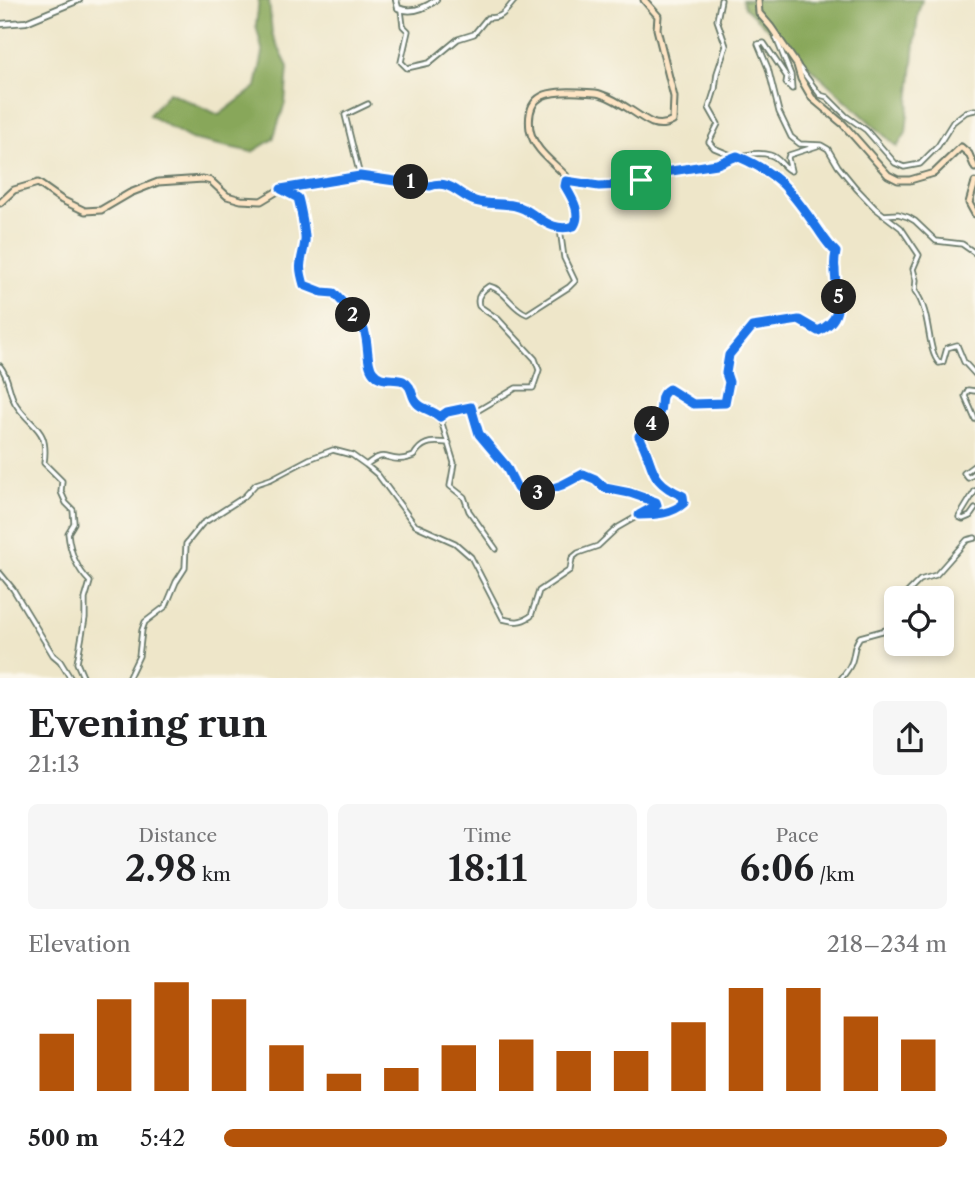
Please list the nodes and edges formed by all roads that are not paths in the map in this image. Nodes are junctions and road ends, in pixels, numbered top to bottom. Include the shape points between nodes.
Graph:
1 (79, 0) edge
2 (396, 0) edge
3 (436, 0) edge
4 (515, 0) edge
5 (644, 0) edge
6 (721, 0) edge
7 (758, 0) edge
8 (401, 10) junction
9 (0, 24) edge
10 (771, 27) junction
11 (797, 65) junction
12 (368, 103) dead end
13 (975, 110) edge
14 (818, 145) junction
15 (737, 156) junction
16 (975, 168) edge
17 (360, 176) junction
18 (566, 181) junction
19 (975, 182) edge
20 (281, 189) junction
21 (0, 203) edge
22 (975, 214) edge
23 (883, 215) junction
24 (560, 229) junction
25 (975, 253) edge
26 (0, 366) edge
27 (975, 373) edge
28 (975, 391) edge
29 (472, 414) junction
30 (440, 417) junction
31 (975, 419) edge
32 (449, 443) junction
33 (366, 465) junction
34 (975, 466) edge
35 (975, 473) edge
36 (975, 491) edge
37 (975, 509) edge
38 (639, 515) junction
39 (975, 538) edge
40 (496, 549) dead end
41 (0, 573) edge
42 (914, 586) edge
43 (884, 630) edge
44 (71, 678) edge
45 (84, 678) edge
46 (128, 678) edge
47 (841, 678) edge

1 - 9 street via 26,22
2 - 8 street
3 - 8 street via 418,9
4 - 8 street via 503,15 487,18 474,34 458,39 429,63 407,68 401,62 408,31
5 - 18 main road via 658,16 657,29 674,97 673,121 652,123 629,107 594,93 558,90 540,97 530,115 533,140
6 - 15 street via 717,20 726,46 709,108 718,124 709,142
7 - 10 main road via 759,13
10 - 11 main road
10 - 14 street via 793,86 790,89 787,77 760,42 779,112 795,141
11 - 13 street via 820,95 904,167 920,164 953,122
11 - 16 main road via 812,98 843,124 888,175 910,180 934,173 961,147
12 - 17 street via 345,115
14 - 15 street via 789,155 792,171 773,156
14 - 23 street via 828,149
15 - 18 street via 717,164 639,176 640,184 599,186
15 - 38 street via 780,180 836,252 834,272 840,303 828,327 818,331 799,320 752,327 729,355 725,403 693,404 669,389 663,392 658,418 639,436 653,474 662,485 683,496 684,503 663,513
17 - 20 main road
17 - 24 main road via 450,185 469,199 520,208
18 - 24 main road via 577,220 574,226
19 - 22 main road via 969,203
20 - 21 main road via 261,201 242,200 227,196 203,178 158,182 101,210 85,211 38,183 14,190
20 - 30 street via 298,198 300,205 305,242 299,264 304,285 334,293 363,327 372,372 409,385 417,403
23 - 25 street via 908,217 936,241 962,243
23 - 27 street via 901,228 919,255 913,270 915,291 924,302 933,354 943,362 947,348 957,345
24 - 29 street via 564,258 575,281 569,287 527,314 489,286 477,300 535,359 539,370 533,388 516,388
26 - 45 street via 15,405 42,435 44,463 62,481 61,492 73,510 74,523 68,533 71,550 79,572 90,582 76,663
28 - 31 street via 968,390 965,396
29 - 30 street via 471,407 462,407
29 - 38 street via 479,434 524,494 536,494 583,474 605,488 656,502
30 - 32 street
32 - 33 street via 425,444 415,456 404,459 377,456
32 - 40 street via 454,463 450,486 464,497
33 - 38 street via 415,525 455,543 471,557 503,619 513,621 531,616 539,590 569,570 572,558 598,546
33 - 46 street via 332,450 256,484 202,524 186,544 185,568 166,606 145,622 139,656
34 - 35 street via 964,472 968,478
36 - 37 street via 959,517 970,516
39 - 42 street via 967,540 936,575
41 - 44 street
43 - 47 street via 860,637 850,667

